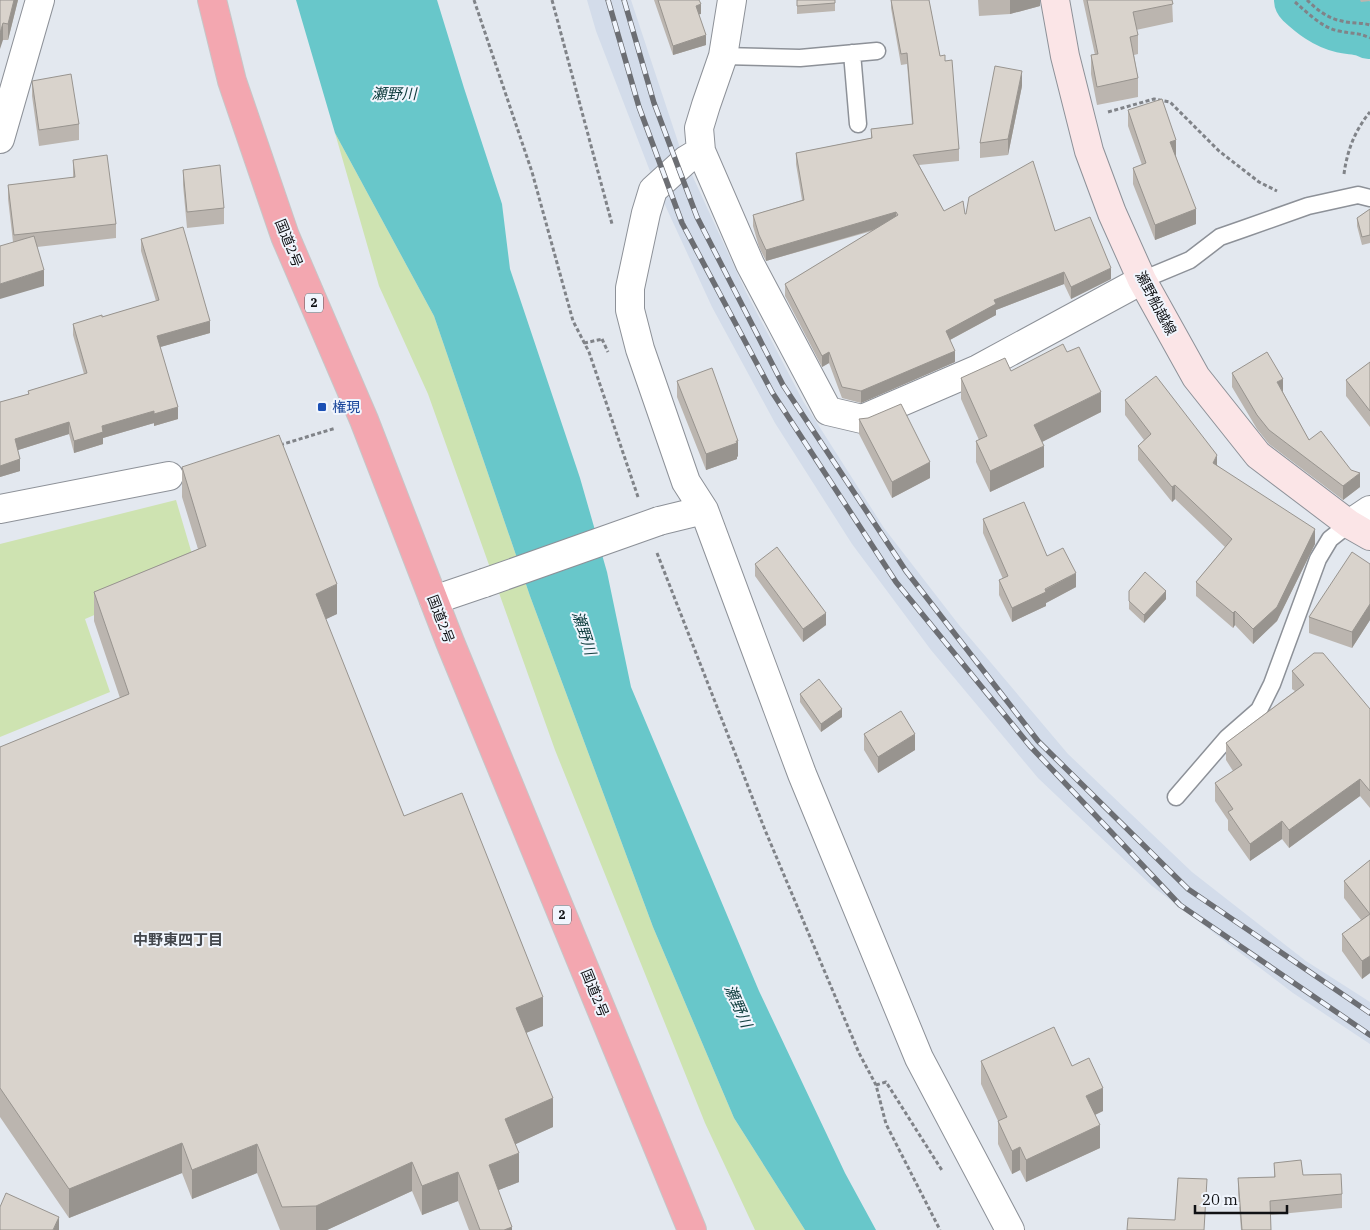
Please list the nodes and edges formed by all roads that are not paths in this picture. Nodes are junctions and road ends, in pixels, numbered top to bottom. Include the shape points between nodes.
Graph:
1 (40, 0) edge
2 (212, 0) edge
3 (732, 0) edge
4 (1055, 0) edge
5 (877, 51) dead end
6 (852, 53) junction
7 (723, 56) junction
8 (858, 124) dead end
9 (2, 125) edge
10 (701, 152) junction
11 (1370, 198) edge
12 (1142, 280) junction
13 (169, 476) dead end
14 (0, 509) edge
15 (704, 510) junction
16 (1363, 523) edge
17 (434, 600) junction
18 (1176, 798) dead end
19 (692, 1230) edge
20 (1010, 1230) edge

1 - 9 street
2 - 17 highway, 国道2号 / 2 via 232,81 285,236 364,420
3 - 7 street
4 - 12 main road, 瀬野船越線 via 1065,56 1089,151
5 - 6 lane
6 - 7 lane via 800,58
6 - 8 lane
7 - 10 street via 699,128
10 - 12 street via 750,264 828,410 862,419 978,369
10 - 15 street via 686,160 653,190 630,288 630,310 640,349 686,482
11 - 12 lane via 1358,195 1308,206 1220,238 1190,260
12 - 16 main road, 瀬野船越線 via 1196,377 1258,455
13 - 14 street
15 - 17 street, bridge via 659,521
15 - 20 street via 802,774 919,1058
16 - 18 lane via 1330,539 1318,559 1272,684 1259,710 1227,738
17 - 19 highway, 国道2号 / 2

